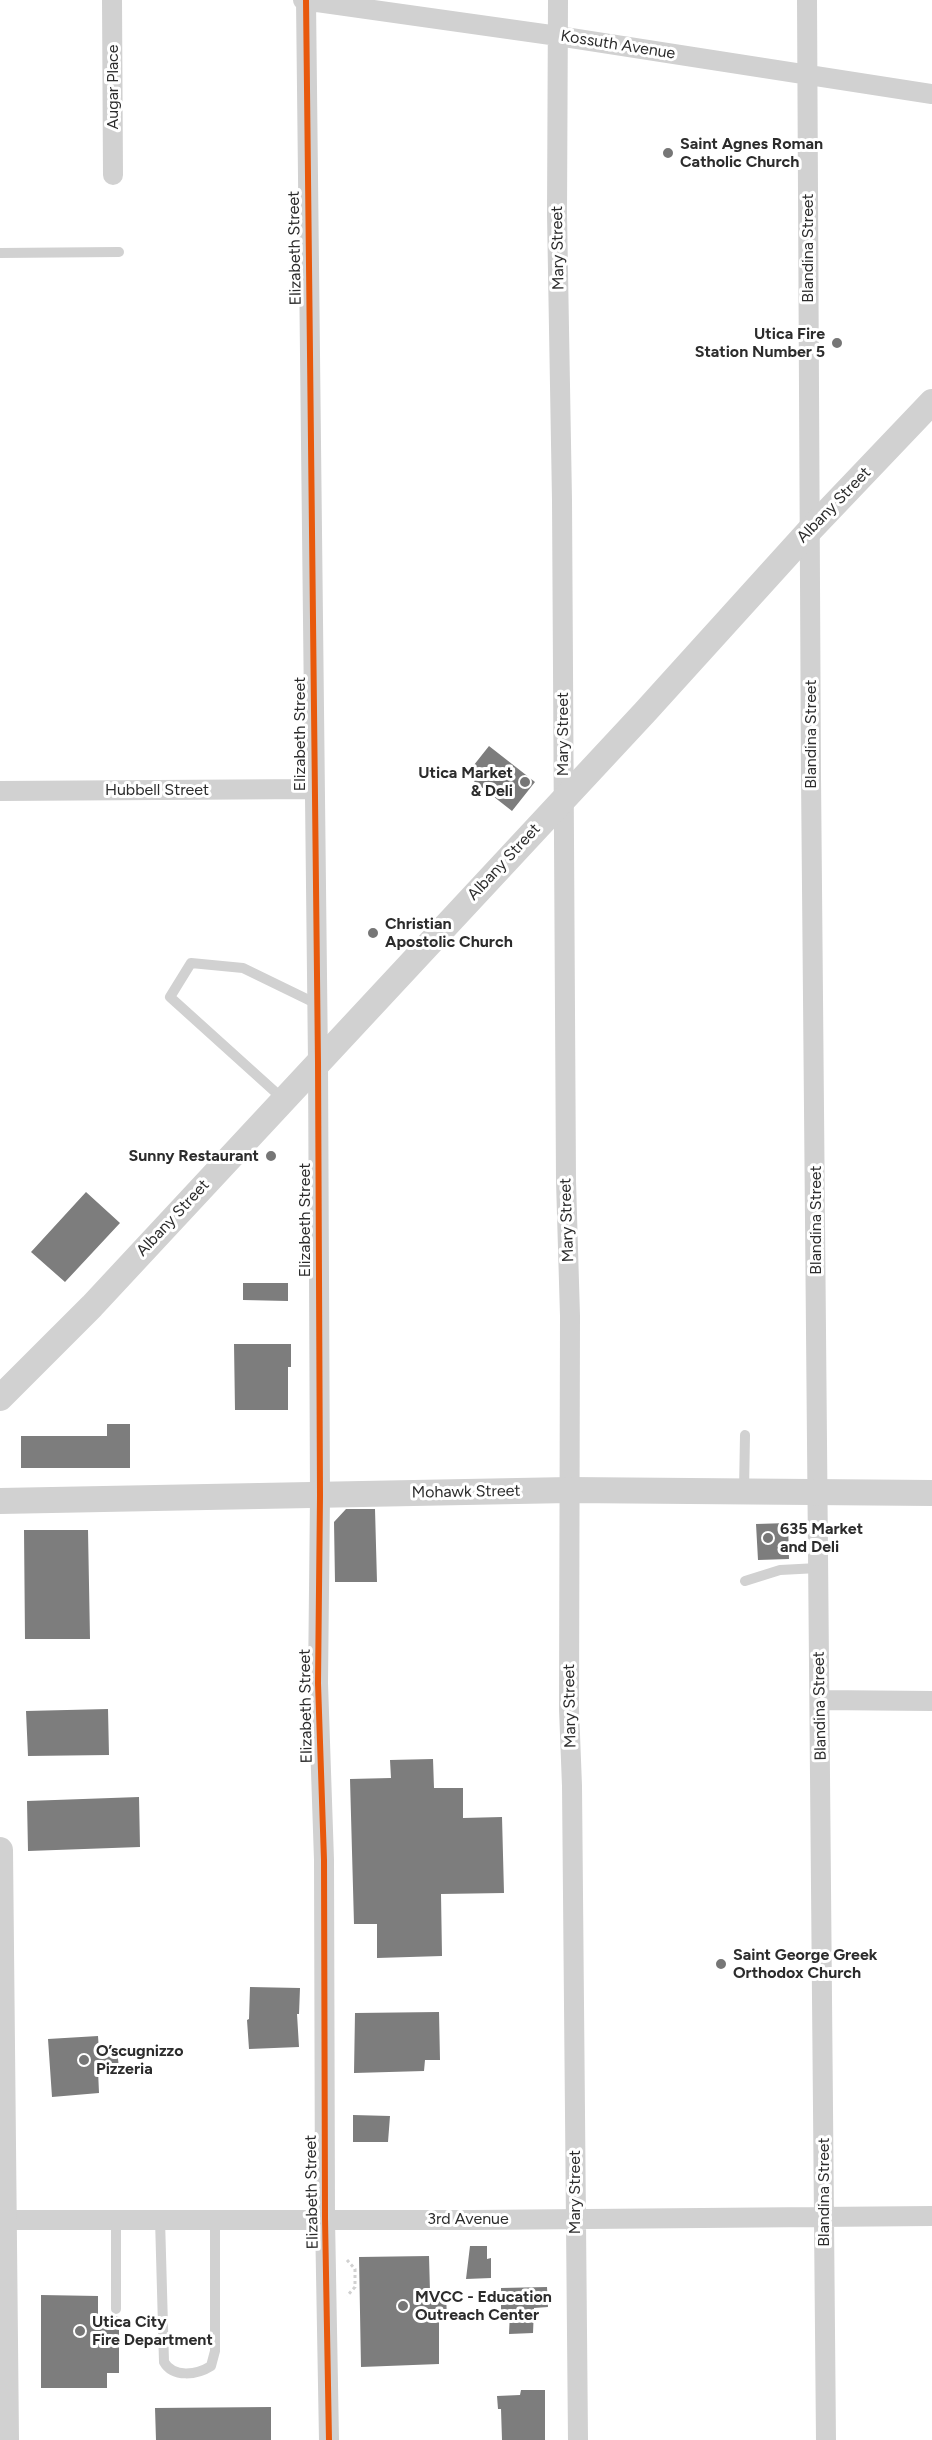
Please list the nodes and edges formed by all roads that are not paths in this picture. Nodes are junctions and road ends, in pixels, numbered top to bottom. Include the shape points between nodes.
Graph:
1 (112, 0) edge
2 (305, 0) edge
3 (558, 0) edge
4 (807, 0) edge
5 (558, 36) junction
6 (807, 74) junction
7 (932, 94) edge
8 (113, 175) dead end
9 (119, 252) dead end
10 (0, 253) edge
11 (932, 402) edge
12 (809, 531) junction
13 (314, 789) junction
14 (0, 791) edge
15 (563, 800) junction
16 (317, 1004) junction
17 (318, 1062) junction
18 (283, 1099) junction
19 (0, 1398) edge
20 (745, 1435) dead end
21 (569, 1490) junction
22 (744, 1491) junction
23 (817, 1492) junction
24 (932, 1493) edge
25 (320, 1496) junction
26 (0, 1501) edge
27 (818, 1568) junction
28 (746, 1581) dead end
29 (820, 1700) junction
30 (932, 1701) edge
31 (0, 1850) edge
32 (1, 2142) edge
33 (824, 2216) junction
34 (932, 2216) edge
35 (325, 2218) junction
36 (575, 2218) junction
37 (160, 2219) junction
38 (215, 2219) junction
39 (4, 2220) junction
40 (116, 2220) junction
41 (116, 2309) dead end
42 (6, 2440) edge
43 (329, 2440) edge
44 (578, 2440) edge
45 (826, 2440) edge

1 - 8 street, Augar Place
2 - 5 street, Kossuth Avenue
2 - 13 street, Elizabeth Street
3 - 5 street, Mary Street
4 - 6 street, Blandina Street
5 - 6 street, Kossuth Avenue
5 - 15 street, Mary Street
6 - 7 street, Kossuth Avenue
6 - 12 street, Blandina Street
9 - 10 lane
11 - 12 street, Albany Street
12 - 15 street, Albany Street
12 - 23 street, Blandina Street
13 - 14 street, Hubbell Street
13 - 16 street, Elizabeth Street
15 - 17 street, Albany Street
15 - 21 street, Mary Street
16 - 17 street, Elizabeth Street
16 - 18 lane via 243,968 191,963 170,997
17 - 18 street, Albany Street
17 - 25 street, Elizabeth Street
18 - 19 street, Albany Street via 92,1306
20 - 22 lane
21 - 22 street, Mohawk Street
21 - 25 street, Mohawk Street
21 - 36 street, Mary Street
22 - 23 street, Mohawk Street
23 - 24 street, Mohawk Street
23 - 27 street, Blandina Street
25 - 26 street, Mohawk Street
25 - 35 street, Elizabeth Street via 318,1683 324,1860
27 - 28 lane via 780,1570
27 - 29 street, Blandina Street
29 - 30 street
29 - 33 street, Blandina Street
31 - 32 street
32 - 39 street
33 - 34 street, 3rd Avenue
33 - 36 street, 3rd Avenue
33 - 45 street, Blandina Street
35 - 36 street, 3rd Avenue
35 - 38 street, 3rd Avenue
35 - 43 street, Elizabeth Street
36 - 44 street, Mary Street
37 - 38 street, 3rd Avenue
37 - 38 lane via 164,2362 174,2373 202,2372 212,2366
37 - 40 street, 3rd Avenue
39 - 40 street, 3rd Avenue
39 - 42 street
40 - 41 lane

